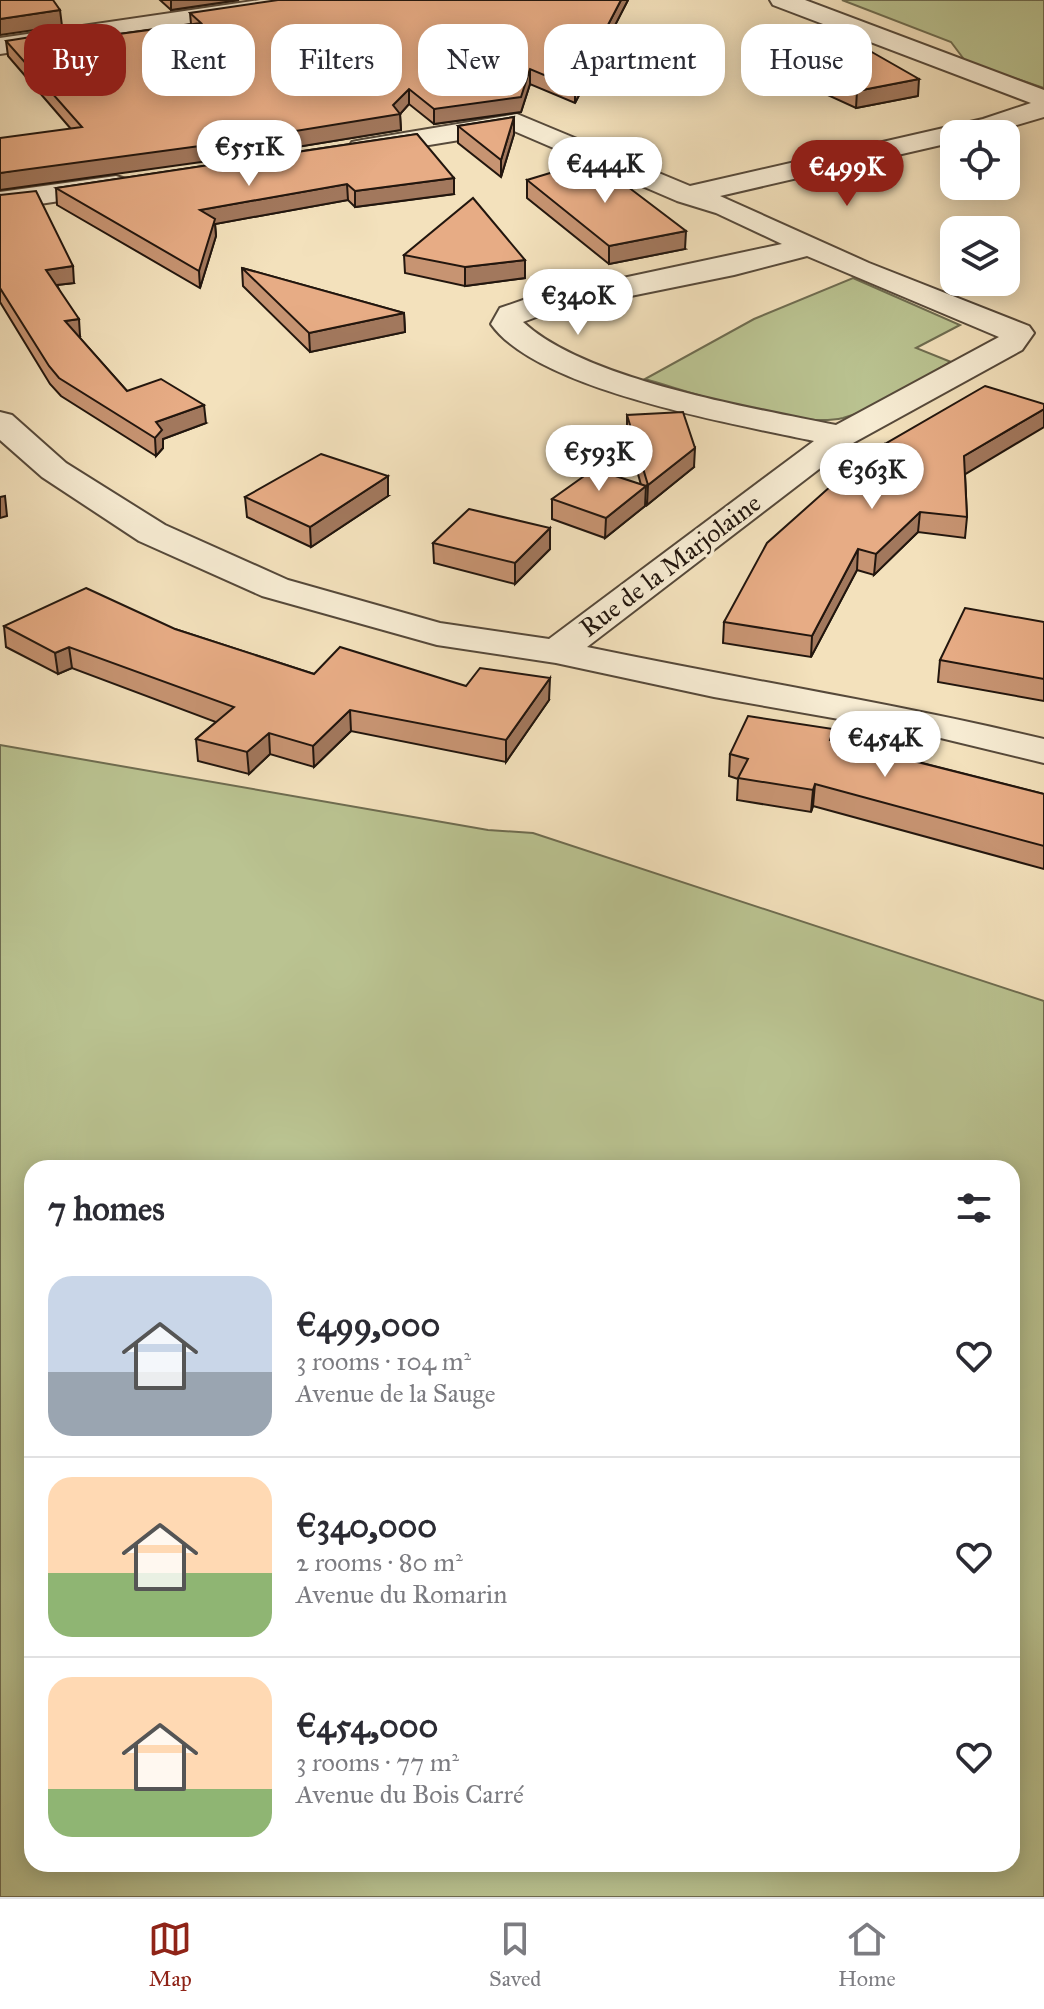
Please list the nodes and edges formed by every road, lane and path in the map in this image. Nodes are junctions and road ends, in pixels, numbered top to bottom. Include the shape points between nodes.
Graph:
1 (310, 0) edge
2 (782, 0) edge
3 (0, 46) edge
4 (1042, 113) edge
5 (1020, 129) edge
6 (331, 153) edge
7 (940, 157) edge
8 (149, 181) edge
9 (687, 195) junction
10 (0, 201) edge
11 (726, 207) junction
12 (807, 247) junction
13 (0, 422) edge
14 (841, 436) junction
15 (556, 652) junction
16 (1044, 751) edge

1 - 3 street
2 - 4 street
4 - 5 street
4 - 9 street
6 - 9 street, Rue de la Marjolaine via 517,122
7 - 11 street
8 - 10 street
9 - 11 street, Rue de la Marjolaine
11 - 12 street, Rue de la Marjolaine
12 - 14 street, Rue de la Marjolaine via 1018,333 1011,343
12 - 14 street via 540,305 511,315 507,324 514,336 554,358 632,387
13 - 15 street via 54,470 152,533 275,588 437,634
14 - 15 street, Rue de la Marjolaine
15 - 16 street via 924,722

